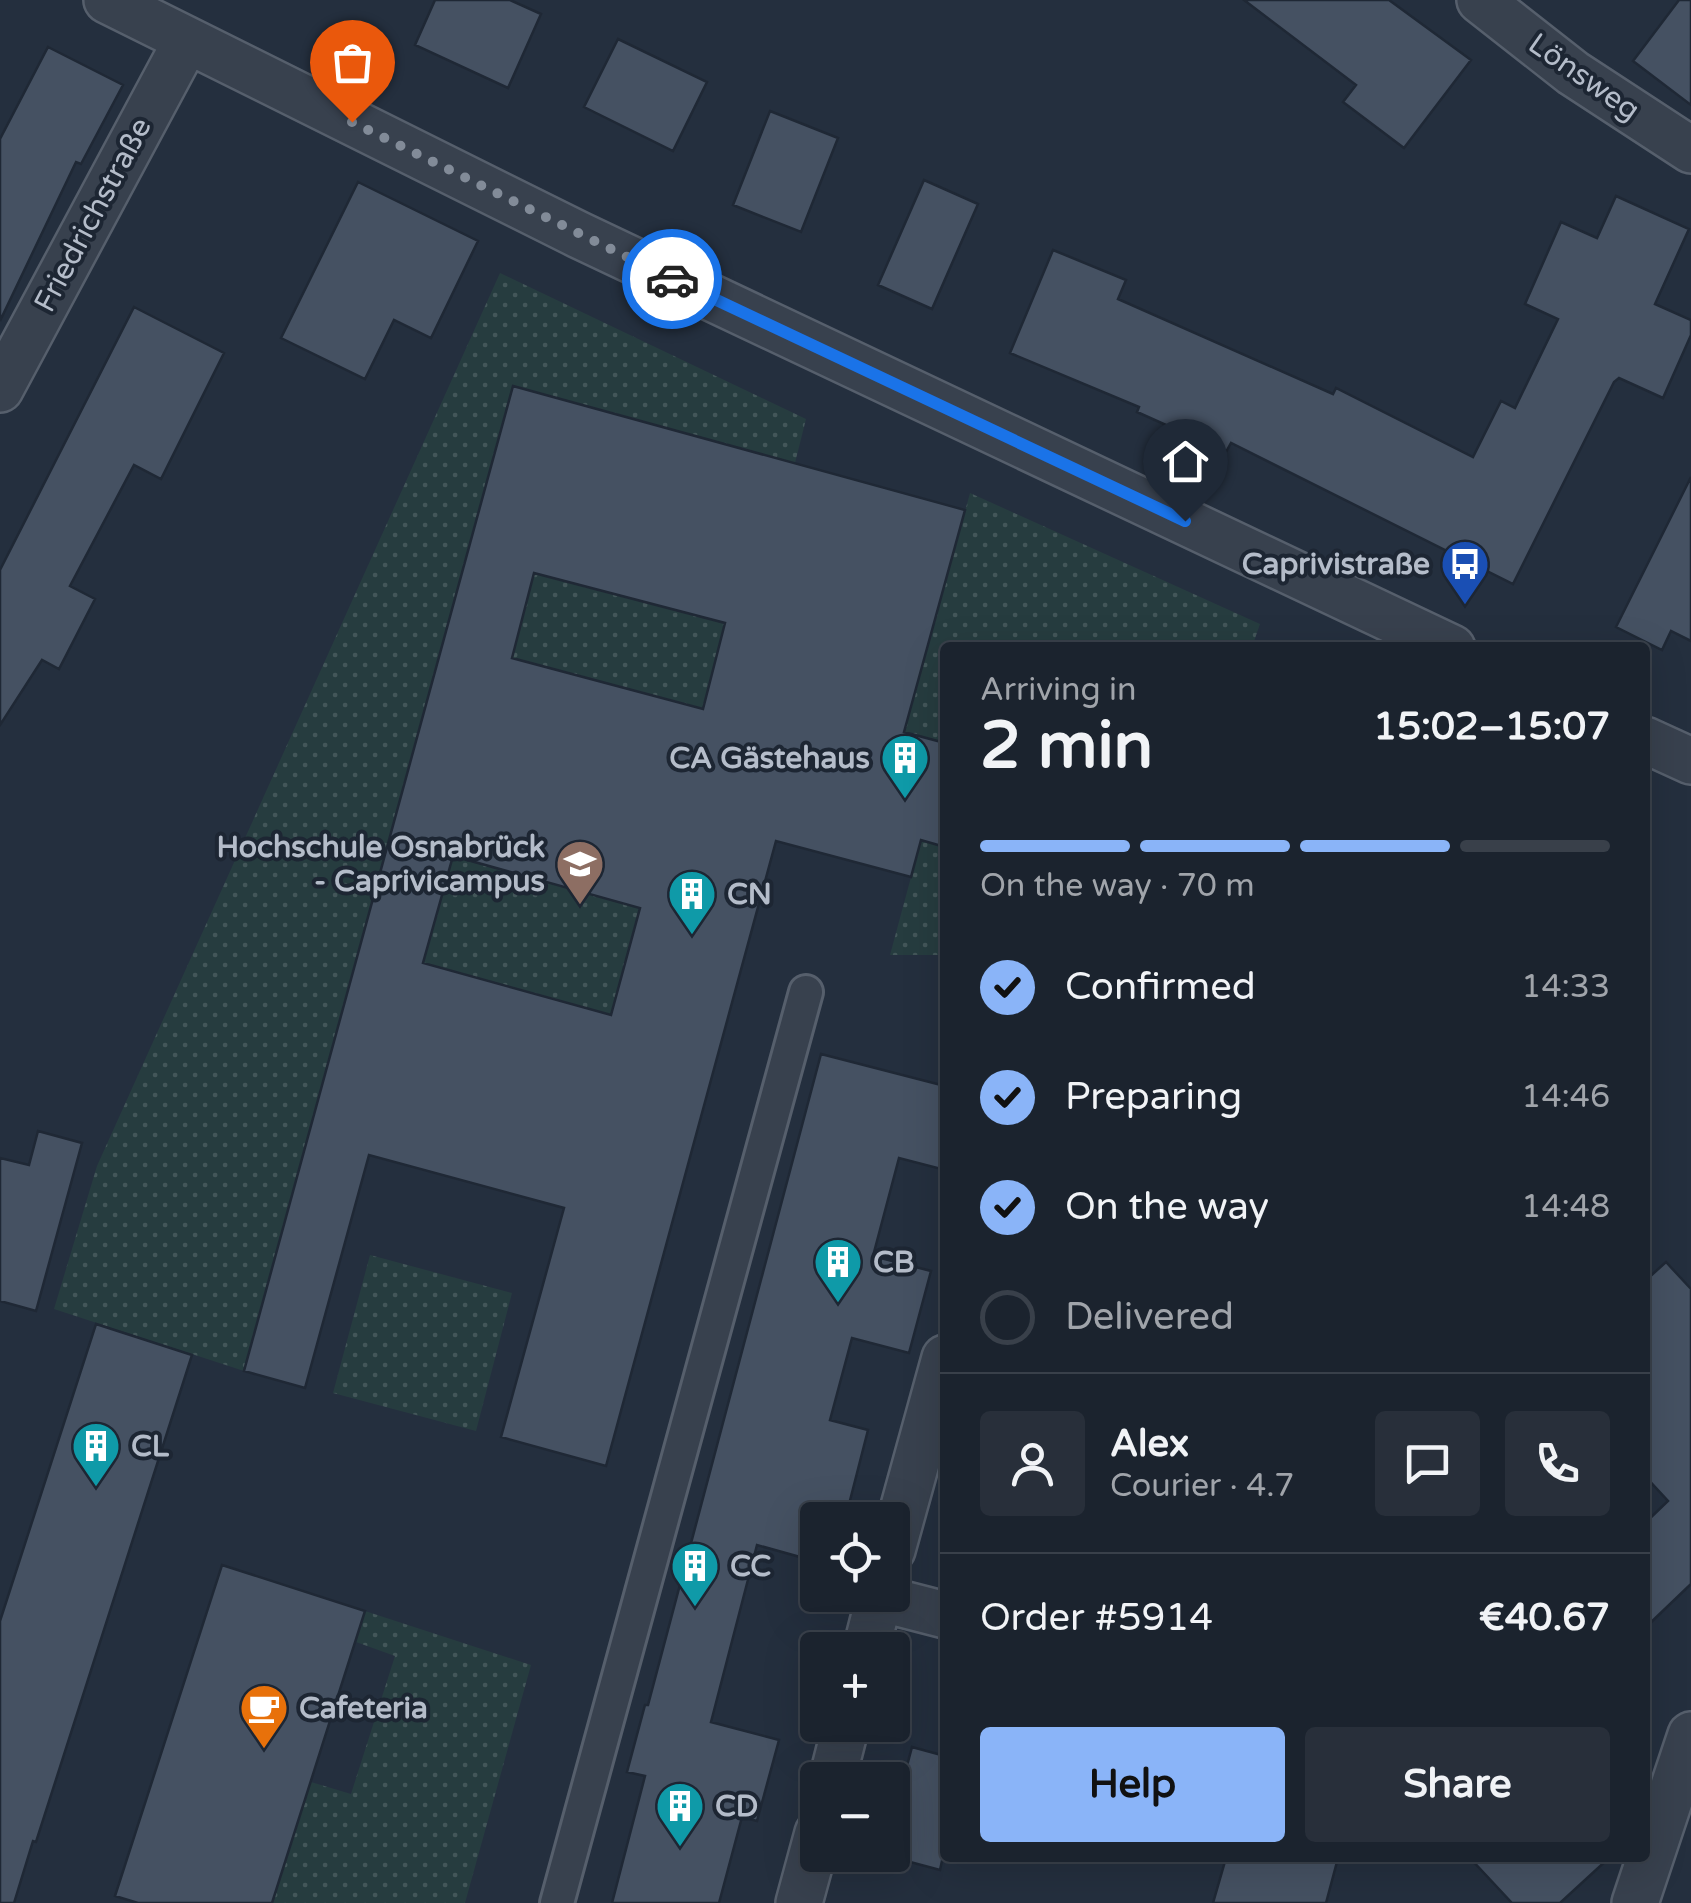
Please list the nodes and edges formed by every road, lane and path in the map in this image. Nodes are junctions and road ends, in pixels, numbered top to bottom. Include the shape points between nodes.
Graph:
1 (107, 0) edge
2 (1480, 0) edge
3 (186, 40) junction
4 (1691, 150) edge
5 (0, 389) edge
6 (1439, 642) edge
7 (1650, 742) edge
8 (1691, 761) edge
9 (806, 992) dead end
10 (940, 1376) edge
11 (905, 1502) edge
12 (910, 1605) edge
13 (940, 1614) edge
14 (1691, 1735) edge
15 (1650, 1858) edge
16 (1649, 1862) edge
17 (808, 1872) edge
18 (557, 1903) edge
19 (799, 1903) edge
20 (1635, 1903) edge

1 - 3 street
2 - 4 street, Lönsweg
3 - 5 street, Friedrichstraße
3 - 6 street via 579,235
7 - 8 street
9 - 18 street
10 - 11 street
12 - 13 street
14 - 15 street
16 - 20 street
17 - 19 street

